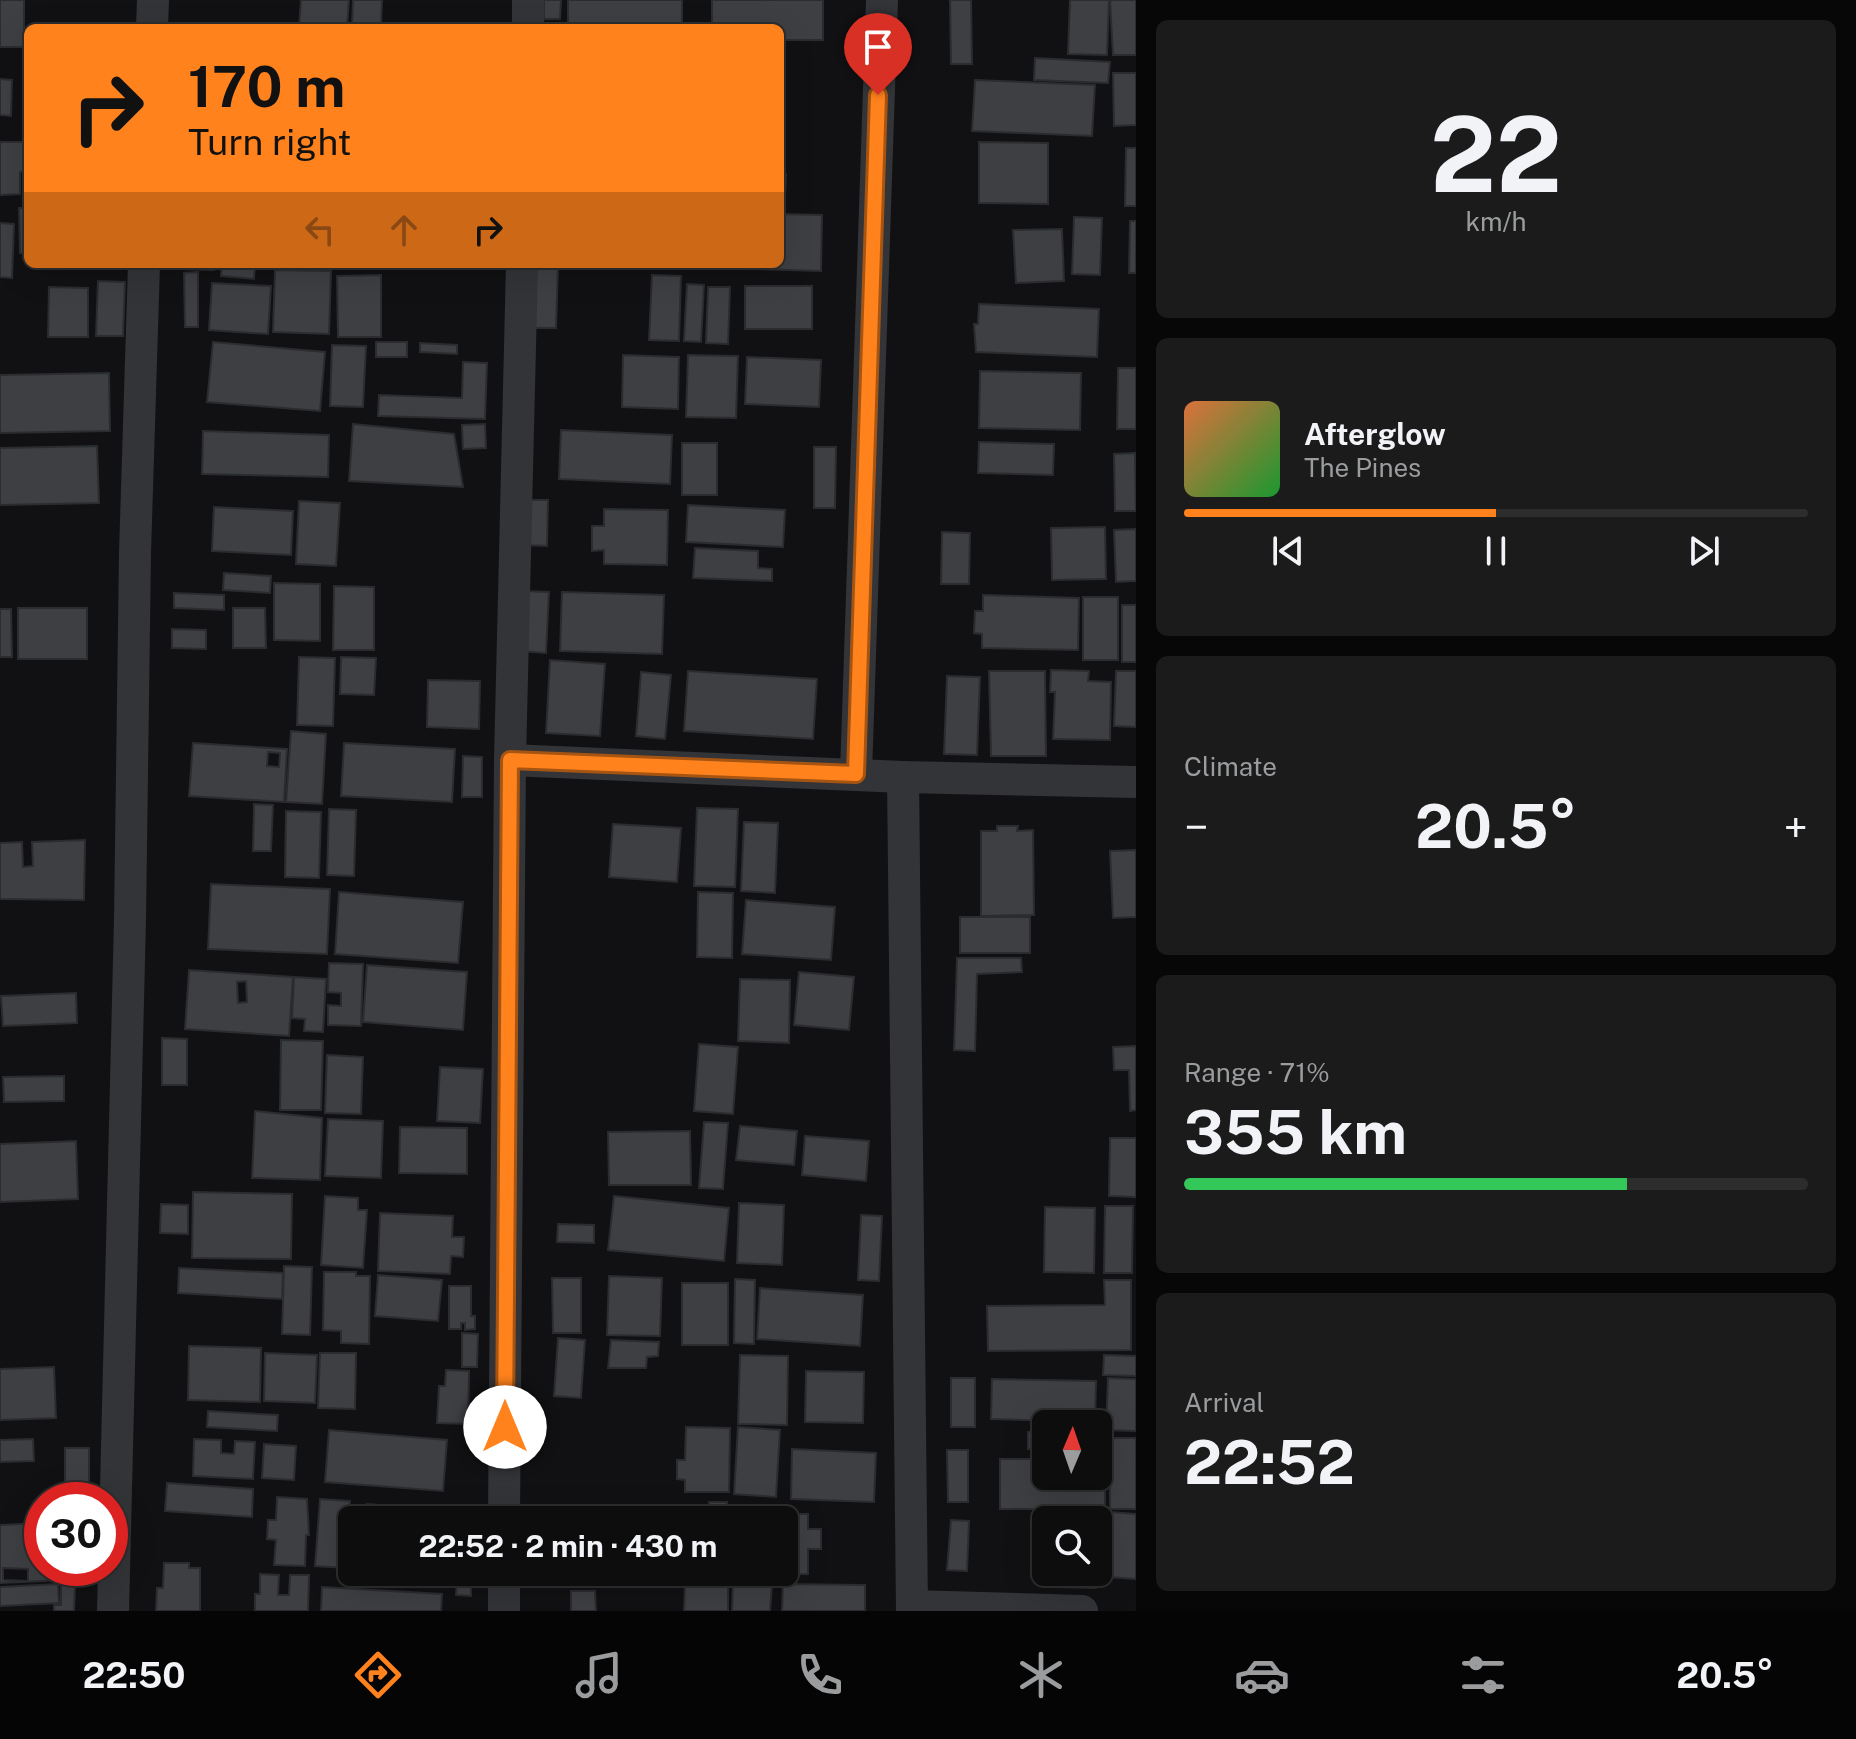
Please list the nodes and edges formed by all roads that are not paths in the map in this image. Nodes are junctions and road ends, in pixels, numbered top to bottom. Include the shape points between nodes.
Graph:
1 (153, 0) edge
2 (528, 0) edge
3 (882, 0) edge
4 (152, 24) edge
5 (528, 24) edge
6 (144, 268) edge
7 (522, 268) edge
8 (510, 760) junction
9 (856, 774) junction
10 (903, 777) junction
11 (1136, 782) edge
12 (504, 1506) edge
13 (504, 1586) edge
14 (912, 1609) edge
15 (113, 1611) edge
16 (504, 1611) edge
17 (1082, 1611) edge

1 - 4 street
2 - 5 street
3 - 9 street
6 - 15 street
7 - 8 street
8 - 9 street
8 - 12 street
9 - 10 street
10 - 11 street
10 - 14 street
13 - 16 street
14 - 17 street

